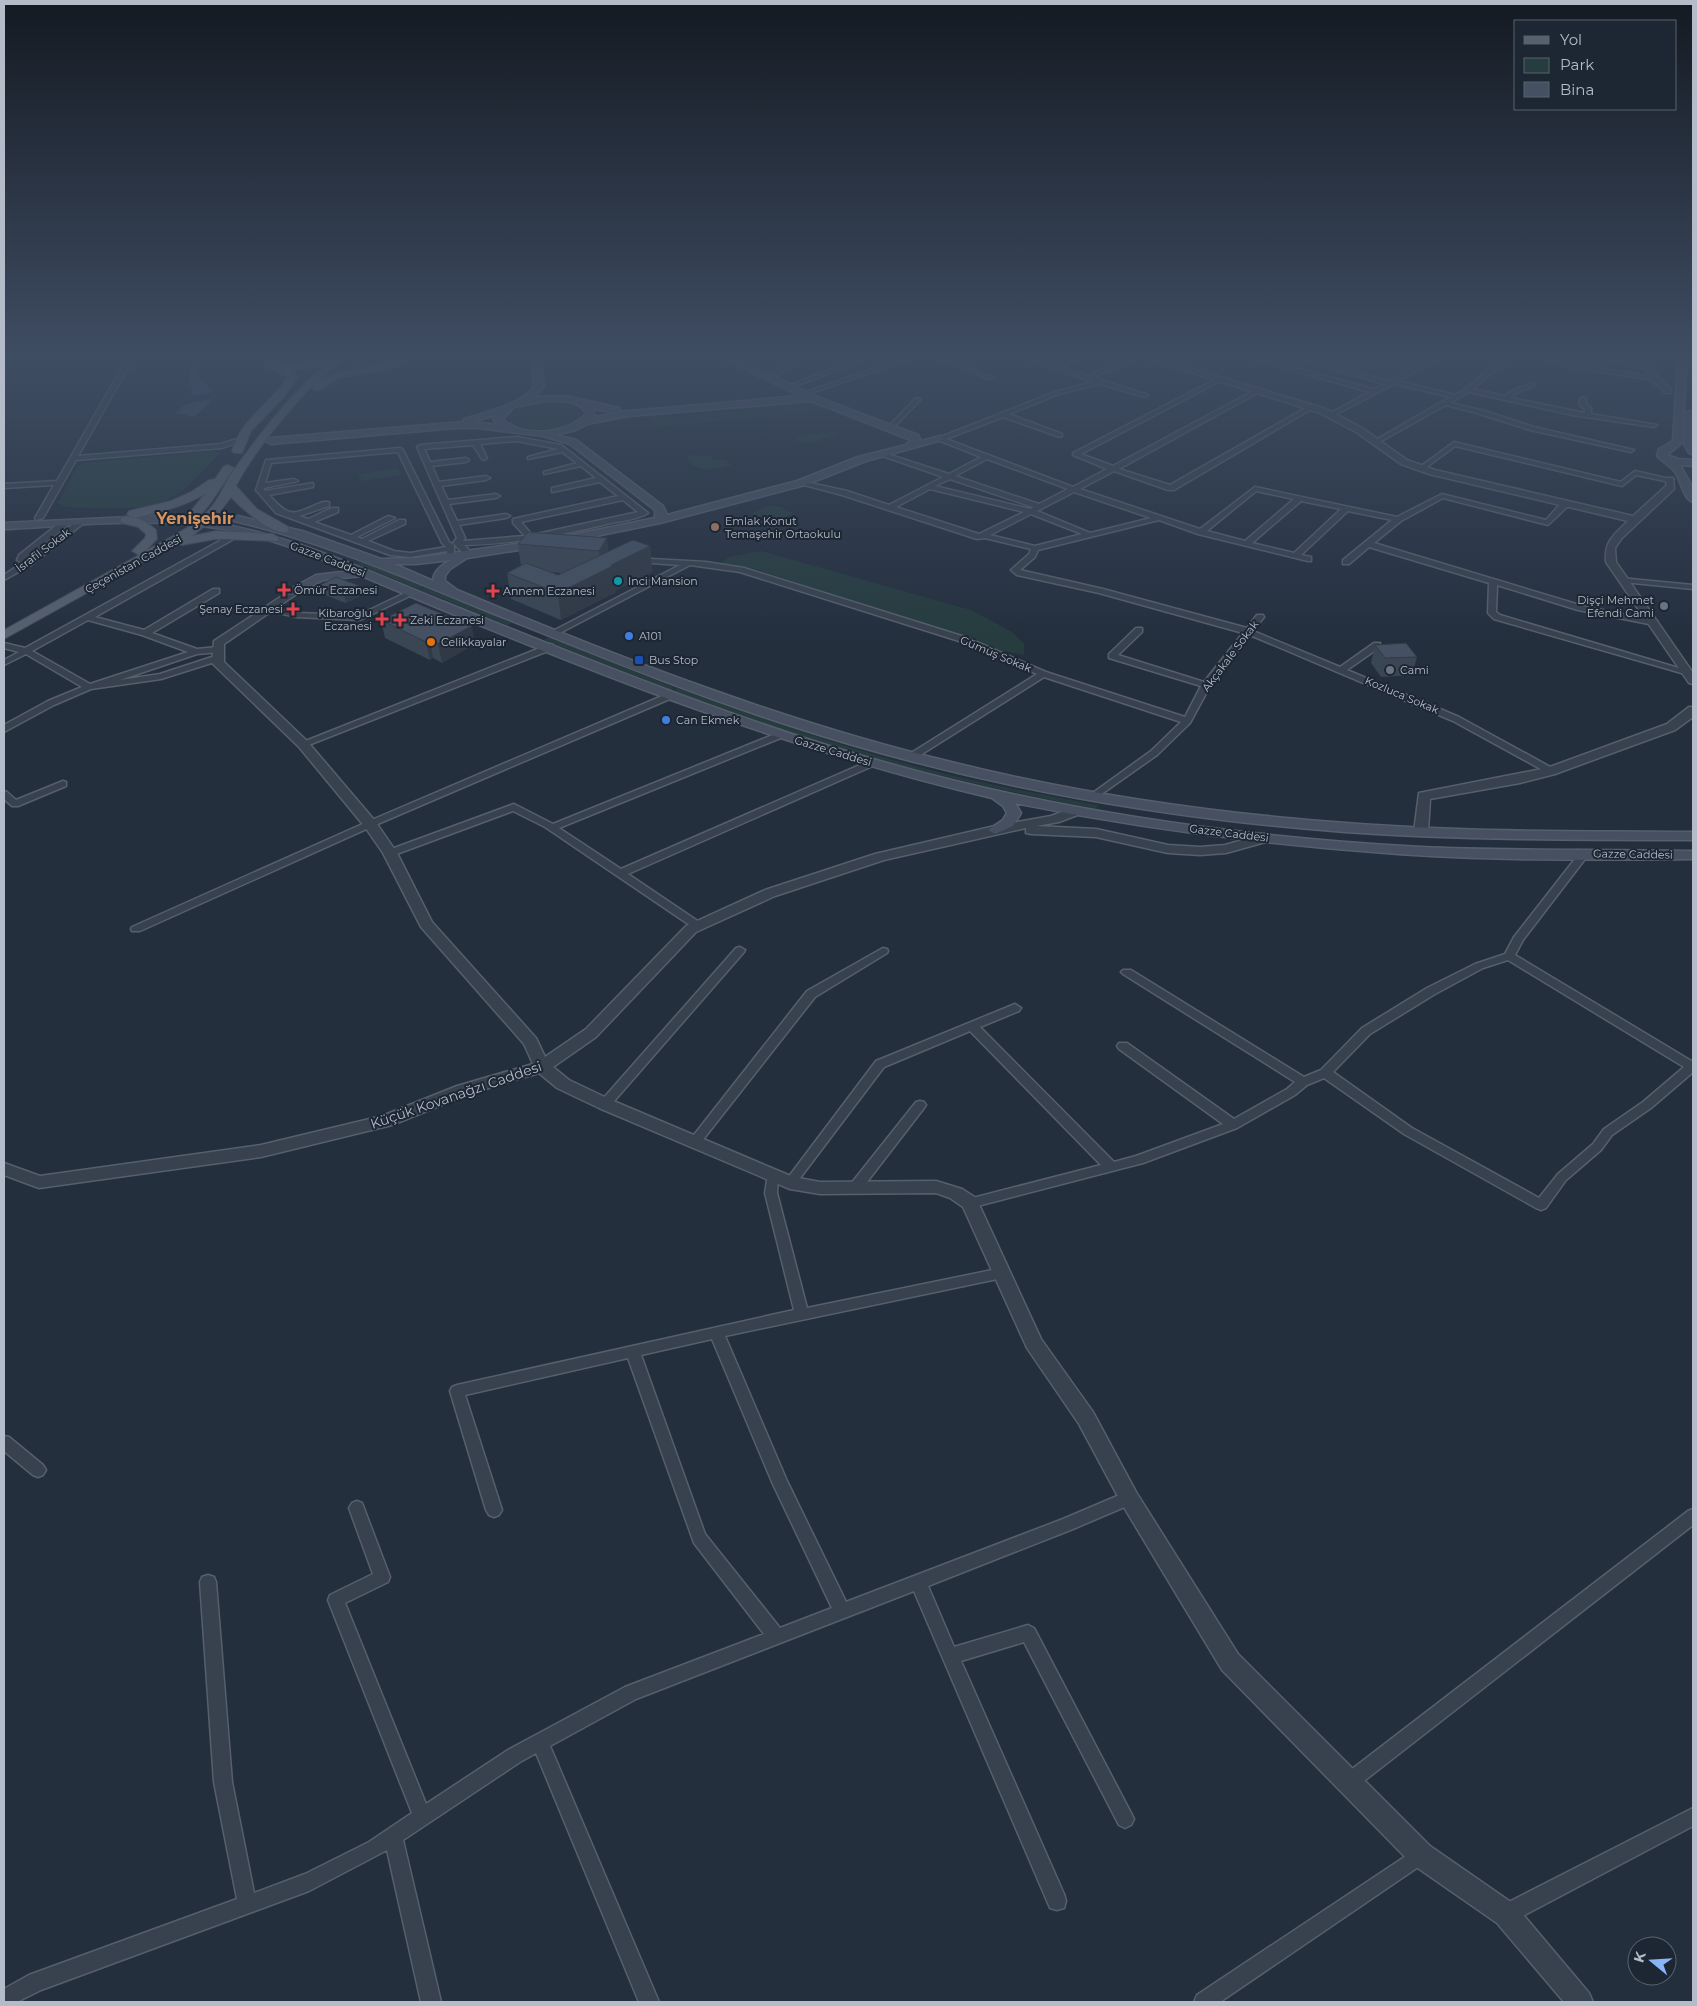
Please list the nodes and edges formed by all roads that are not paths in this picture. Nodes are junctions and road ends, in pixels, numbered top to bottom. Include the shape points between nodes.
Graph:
1 (77, 451) edge
2 (165, 451) edge
3 (237, 451) edge
4 (255, 451) edge
5 (257, 451) edge
6 (393, 451) edge
7 (400, 451) edge
8 (421, 451) edge
9 (480, 451) edge
10 (558, 451) edge
11 (566, 451) edge
12 (583, 451) edge
13 (595, 451) edge
14 (895, 451) edge
15 (970, 451) edge
16 (1082, 451) edge
17 (1147, 451) edge
18 (1235, 451) edge
19 (1388, 451) edge
20 (1445, 451) edge
21 (1482, 451) edge
22 (1665, 451) edge
23 (252, 454) junction
24 (882, 454) junction
25 (986, 457) junction
26 (73, 458) junction
27 (484, 458) dead end
28 (530, 458) dead end
29 (466, 460) dead end
30 (1670, 460) junction
31 (1693, 463) edge
32 (582, 464) junction
33 (427, 466) junction
34 (1422, 468) junction
35 (1113, 469) junction
36 (1693, 471) edge
37 (546, 473) dead end
38 (224, 474) junction
39 (949, 477) junction
40 (486, 478) dead end
41 (304, 479) dead end
42 (602, 479) junction
43 (1670, 480) joint
44 (59, 483) junction
45 (801, 484) junction
46 (310, 485) dead end
47 (436, 485) junction
48 (4, 486) edge
49 (230, 486) junction
50 (261, 486) junction
51 (929, 487) junction
52 (1072, 489) junction
53 (555, 490) dead end
54 (263, 494) junction
55 (496, 496) dead end
56 (624, 497) junction
57 (1693, 499) edge
58 (1298, 500) junction
59 (326, 504) dead end
60 (444, 504) junction
61 (1565, 504) junction
62 (1038, 506) junction
63 (889, 508) junction
64 (1346, 509) junction
65 (335, 510) dead end
66 (1029, 510) junction
67 (689, 513) junction
68 (292, 516) junction
69 (506, 516) dead end
70 (130, 517) junction
71 (39, 518) junction
72 (391, 518) dead end
73 (1159, 518) junction
74 (4, 519) edge
75 (198, 519) junction
76 (1398, 519) junction
77 (660, 520) junction
78 (1636, 520) junction
79 (81, 522) junction
80 (307, 522) junction
81 (402, 522) dead end
82 (65, 523) junction
83 (454, 524) junction
84 (4, 526) edge
85 (283, 529) junction
86 (1201, 532) junction
87 (983, 535) junction
88 (1089, 535) junction
89 (529, 536) junction
90 (273, 538) junction
91 (350, 538) junction
92 (228, 540) dead end
93 (362, 542) junction
94 (1246, 544) junction
95 (1369, 544) junction
96 (296, 546) junction
97 (1035, 548) junction
98 (453, 549) junction
99 (138, 551) junction
100 (156, 552) junction
101 (468, 554) junction
102 (1297, 555) junction
103 (369, 559) junction
104 (630, 559) edge
105 (1308, 559) dead end
106 (429, 560) junction
107 (1346, 562) dead end
108 (28, 563) junction
109 (688, 563) junction
110 (444, 568) junction
111 (370, 575) junction
112 (4, 578) edge
113 (1624, 580) junction
114 (1493, 581) junction
115 (1693, 587) edge
116 (216, 591) dead end
117 (291, 593) junction
118 (412, 593) junction
119 (464, 597) junction
120 (266, 608) junction
121 (1260, 617) dead end
122 (87, 618) junction
123 (4, 623) edge
124 (1654, 623) junction
125 (1139, 630) dead end
126 (1247, 631) junction
127 (145, 633) junction
128 (553, 633) junction
129 (4, 634) edge
130 (4, 645) edge
131 (1376, 645) edge
132 (550, 647) junction
133 (26, 651) junction
134 (196, 652) junction
135 (217, 654) junction
136 (4, 663) edge
137 (1341, 670) junction
138 (1043, 674) junction
139 (1690, 676) edge
140 (1206, 685) junction
141 (89, 688) junction
142 (669, 696) junction
143 (1693, 710) edge
144 (1186, 721) junction
145 (4, 729) edge
146 (780, 735) junction
147 (304, 744) junction
148 (911, 757) junction
149 (872, 763) junction
150 (1551, 771) junction
151 (63, 784) dead end
152 (4, 794) edge
153 (996, 796) junction
154 (1093, 797) junction
155 (1075, 811) junction
156 (370, 824) junction
157 (551, 828) junction
158 (995, 830) junction
159 (1421, 832) junction
160 (1693, 836) edge
161 (1264, 838) junction
162 (390, 853) junction
163 (1578, 853) junction
164 (1693, 854) edge
165 (619, 874) junction
166 (698, 926) junction
167 (136, 929) dead end
168 (740, 950) dead end
169 (883, 951) dead end
170 (1509, 956) junction
171 (1127, 972) dead end
172 (1015, 1008) dead end
173 (972, 1026) junction
174 (1123, 1046) dead end
175 (542, 1067) junction
176 (1692, 1067) edge
177 (1324, 1073) junction
178 (1303, 1082) junction
179 (605, 1104) junction
180 (920, 1105) dead end
181 (1233, 1124) junction
182 (694, 1143) junction
183 (1110, 1166) junction
184 (4, 1169) edge
185 (772, 1177) junction
186 (790, 1183) junction
187 (855, 1188) junction
188 (970, 1203) junction
189 (1002, 1273) junction
190 (802, 1314) junction
191 (716, 1332) junction
192 (633, 1352) junction
193 (4, 1442) edge
194 (38, 1470) dead end
195 (1129, 1498) junction
196 (357, 1508) dead end
197 (494, 1510) dead end
198 (1693, 1516) edge
199 (208, 1582) dead end
200 (918, 1582) junction
201 (842, 1611) junction
202 (776, 1636) junction
203 (950, 1656) junction
204 (540, 1742) junction
205 (1349, 1782) junction
206 (423, 1817) junction
207 (1693, 1817) edge
208 (1125, 1819) dead end
209 (393, 1836) junction
210 (1421, 1855) junction
211 (1057, 1901) dead end
212 (247, 1904) junction
213 (1506, 1914) junction
214 (4, 1999) edge
215 (431, 2002) edge
216 (649, 2002) edge
217 (1204, 2002) edge
218 (1580, 2002) edge

1 - 26 street
2 - 26 street
3 - 38 main road, Çeçenistan Caddesi
4 - 23 main road, Çeçenistan Caddesi
5 - 23 main road
6 - 50 street via 268,462
7 - 98 street
8 - 33 street
9 - 27 street
10 - 28 street
11 - 32 street
12 - 77 main road via 658,508 662,514
13 - 67 main road via 668,506
14 - 24 main road
15 - 25 street
16 - 35 street via 1075,454
17 - 35 street
18 - 35 street via 1171,488
19 - 34 street via 1404,462
20 - 34 street
21 - 43 street via 1622,484 1635,473
22 - 30 main road via 1660,453
23 - 49 main road, Çeçenistan Caddesi
24 - 39 street
24 - 45 main road
25 - 39 street
25 - 52 street
26 - 44 street
29 - 33 street
30 - 31 main road
30 - 57 main road
31 - 36 main road
32 - 37 street
32 - 42 street
33 - 47 street
34 - 61 street
35 - 52 street
38 - 70 main road via 182,501
38 - 75 main road, Çeçenistan Caddesi
39 - 51 street
39 - 62 street
40 - 47 street
41 - 50 street
42 - 53 street
42 - 56 street
43 - 78 street via 1671,487
44 - 48 street
44 - 71 street
45 - 63 street
45 - 67 main road
46 - 54 street
47 - 60 street
49 - 75 main road, Çeçenistan Caddesi via 223,501
49 - 85 main road via 246,508
50 - 54 street
51 - 63 street
51 - 66 street
52 - 62 street
52 - 73 street
54 - 68 street via 279,511
55 - 60 street
56 - 89 street via 516,521
56 - 89 street via 644,512 587,527
58 - 64 street
58 - 86 street via 1255,490
58 - 94 street
59 - 68 street
60 - 83 street
61 - 76 street via 1548,523 1442,496
61 - 78 street
62 - 66 street
63 - 87 street via 959,532
64 - 76 street
64 - 102 street
65 - 80 street
66 - 87 street
66 - 88 street
67 - 77 main road
68 - 80 street
69 - 83 street
70 - 71 main road, Gazze Caddesi
70 - 75 main road, Gazze Caddesi
70 - 79 main road, Gazze Caddesi
70 - 99 main road via 152,533 151,539
71 - 74 main road, Gazze Caddesi
72 - 91 street
73 - 86 street
73 - 88 street
75 - 85 main road, Gazze Caddesi via 237,518
75 - 90 main road, Gazze Caddesi
75 - 99 main road, Çeçenistan Caddesi
75 - 100 main road, Çeçenistan Caddesi
76 - 95 street
77 - 101 main road via 555,546
78 - 113 street via 1610,548 1611,562
79 - 82 main road, Gazze Caddesi
79 - 108 street, İsrafil Sokak
80 - 91 street
81 - 93 street
82 - 84 main road, Gazze Caddesi
82 - 108 street via 22,557 21,560
83 - 98 street via 461,538
85 - 103 main road, Gazze Caddesi
86 - 94 street
87 - 97 street
88 - 97 street
89 - 98 street
90 - 96 main road, Gazze Caddesi
90 - 100 main road via 199,536
91 - 93 street
92 - 122 street
93 - 98 street via 393,553 410,555
94 - 102 street
95 - 107 street
95 - 114 street
96 - 111 main road, Gazze Caddesi
96 - 117 main road via 308,555 311,565 300,585
97 - 126 street, Kozluca Sokak via 1015,570
98 - 101 main road
98 - 106 main road
99 - 123 main road, Çeçenistan Caddesi
100 - 129 main road, Çeçenistan Caddesi
101 - 110 main road
102 - 105 street
103 - 106 main road via 398,562
103 - 119 main road, Gazze Caddesi
104 - 109 street, Gümüş Sokak
106 - 110 main road via 422,564 423,568
108 - 112 street, İsrafil Sokak
109 - 128 street
109 - 138 street, Gümüş Sokak via 741,570 804,589 962,640
110 - 119 main road via 439,576 440,582
111 - 117 main road via 348,572 320,578
111 - 118 main road, Gazze Caddesi
113 - 115 street
113 - 124 street
114 - 124 street via 1581,608
114 - 139 street via 1492,613 1497,617
116 - 127 street
117 - 120 street
118 - 120 street via 360,618 296,615
118 - 132 main road, Gazze Caddesi
119 - 128 main road, Gazze Caddesi
120 - 135 street via 218,643
121 - 126 street, Akçakale Sokak
122 - 127 street
122 - 133 street
124 - 139 street
125 - 140 street via 1112,656
126 - 137 street, Kozluca Sokak
126 - 140 street, Akçakale Sokak
127 - 134 street
128 - 148 main road, Gazze Caddesi via 698,690
130 - 133 street
131 - 137 street
132 - 142 main road, Gazze Caddesi
132 - 147 street
133 - 136 street
133 - 141 street
134 - 135 street
134 - 141 street
135 - 141 street via 161,676
135 - 147 street via 218,663
137 - 150 street, Kozluca Sokak via 1456,719
138 - 144 street, Gümüş Sokak
138 - 148 street
140 - 144 street, Akçakale Sokak
141 - 145 street
142 - 146 main road, Gazze Caddesi
142 - 156 street
143 - 150 street via 1671,727
144 - 154 street, Akçakale Sokak via 1154,753
146 - 149 main road, Gazze Caddesi
146 - 157 street
147 - 156 street
148 - 154 main road, Gazze Caddesi
149 - 153 main road, Gazze Caddesi
149 - 165 street
150 - 159 street via 1424,796
151 - 152 street via 15,804
153 - 155 main road, Gazze Caddesi
153 - 158 main road via 1008,803 1014,812 1008,823
154 - 159 main road, Gazze Caddesi via 1294,824
155 - 158 street, Küçük Kovanağzı Caddesi via 1054,819
155 - 161 main road, Gazze Caddesi
156 - 162 street
156 - 167 street
157 - 162 street via 514,807
157 - 165 street
158 - 161 street, Küçük Kovanağzı Caddesi via 1096,833 1168,849 1200,851 1226,849
158 - 166 street, Küçük Kovanağzı Caddesi via 880,857 770,893
159 - 160 main road, Gazze Caddesi
161 - 163 main road, Gazze Caddesi via 1389,849
162 - 175 street via 426,924 531,1042
163 - 164 main road, Gazze Caddesi
163 - 170 street via 1580,859 1518,939
165 - 166 street
166 - 175 street, Küçük Kovanağzı Caddesi via 691,929 591,1033
168 - 179 street
169 - 182 street via 811,994
170 - 176 street
170 - 177 street via 1471,970 1366,1031
171 - 178 street
172 - 173 street
173 - 183 street
173 - 186 street via 880,1064
174 - 181 street
175 - 179 street via 563,1084
175 - 184 street, Küçük Kovanağzı Caddesi via 463,1090 386,1121 261,1151 39,1182
176 - 177 street via 1647,1105 1608,1132 1597,1147 1562,1177 1541,1205 1408,1131
177 - 178 street
178 - 181 street
179 - 182 street
180 - 187 street
181 - 183 street via 1139,1160
182 - 185 street
183 - 188 street
185 - 186 street
185 - 190 street via 771,1193
186 - 187 street via 820,1188
187 - 188 street via 936,1187
188 - 189 street
189 - 190 street
189 - 195 street via 1034,1343 1086,1418
190 - 191 street
191 - 192 street
191 - 201 street via 780,1482
192 - 197 street via 457,1391
192 - 202 street via 699,1538
193 - 194 street
195 - 200 street
195 - 205 street via 1230,1662
196 - 206 street via 382,1576 336,1600
198 - 205 street
199 - 212 street via 223,1782
200 - 201 street
200 - 203 street
201 - 202 street
202 - 204 street via 631,1693
203 - 208 street via 1028,1633
203 - 211 street
204 - 206 street
204 - 216 street
205 - 210 street
206 - 209 street
207 - 213 street
209 - 212 street via 309,1882
209 - 215 street
210 - 213 street
210 - 217 street
212 - 214 street via 36,1982
213 - 218 street

